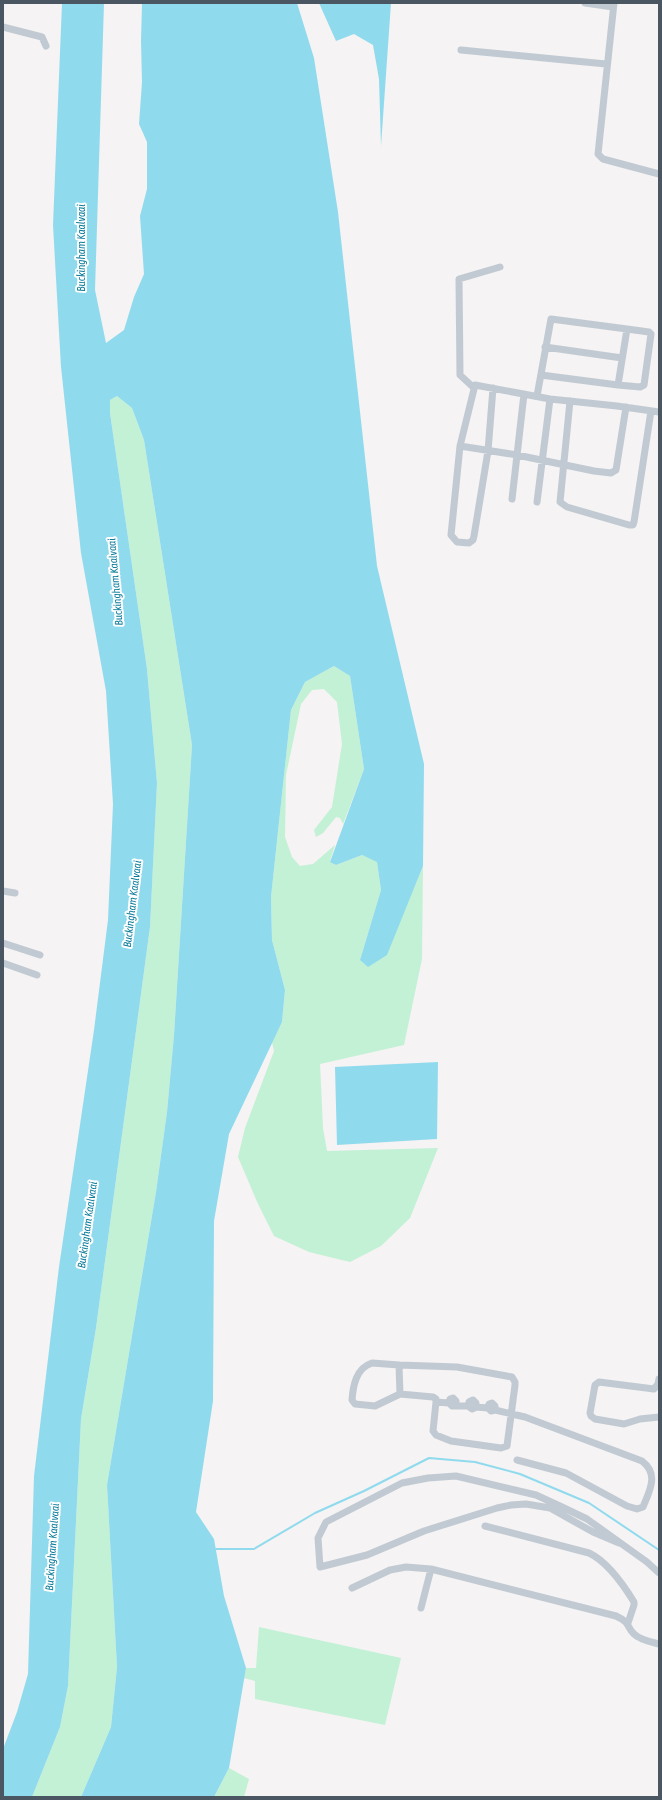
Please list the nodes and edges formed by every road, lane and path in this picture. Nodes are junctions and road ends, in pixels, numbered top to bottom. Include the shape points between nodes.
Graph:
1 (586, 3) edge
2 (613, 5) edge
3 (3, 27) edge
4 (46, 46) dead end
5 (461, 50) dead end
6 (606, 64) junction
7 (659, 174) edge
8 (500, 267) dead end
9 (627, 329) junction
10 (545, 346) junction
11 (622, 358) junction
12 (541, 375) junction
13 (618, 385) junction
14 (473, 387) junction
15 (493, 388) junction
16 (524, 394) junction
17 (537, 396) junction
18 (550, 399) junction
19 (570, 401) junction
20 (626, 407) junction
21 (651, 411) junction
22 (659, 412) edge
23 (460, 446) junction
24 (488, 451) junction
25 (517, 454) junction
26 (543, 460) junction
27 (563, 464) junction
28 (512, 499) dead end
29 (537, 502) dead end
30 (3, 891) edge
31 (15, 893) dead end
32 (3, 943) edge
33 (40, 955) dead end
34 (3, 963) edge
35 (37, 975) dead end
36 (399, 1365) junction
37 (659, 1379) edge
38 (400, 1394) junction
39 (435, 1400) junction
40 (511, 1412) junction
41 (659, 1417) edge
42 (517, 1460) dead end
43 (656, 1482) edge
44 (485, 1526) dead end
45 (619, 1542) junction
46 (431, 1569) junction
47 (659, 1573) edge
48 (352, 1588) dead end
49 (421, 1608) dead end
50 (628, 1623) junction
51 (659, 1644) edge

1 - 2 street
2 - 6 street
3 - 4 street via 42,37
5 - 6 street
6 - 7 street via 598,154 603,159
8 - 14 street via 458,279 460,375
9 - 10 street via 551,319
9 - 11 street
9 - 13 street via 651,334 644,385 640,388
10 - 11 street
10 - 12 street
11 - 13 street
12 - 13 street
12 - 17 street
14 - 15 street via 476,385
14 - 23 street
15 - 16 street
15 - 24 street
16 - 17 street
16 - 25 street
17 - 18 street
18 - 19 street
18 - 26 street
19 - 20 street
19 - 27 street
20 - 21 street
20 - 27 street via 615,472 605,473
21 - 22 street
21 - 27 street via 633,525 562,504 560,498
23 - 24 street
23 - 24 street via 451,535 457,542 472,542
24 - 25 street
25 - 26 street
25 - 28 street
26 - 27 street
26 - 29 street
30 - 31 street
32 - 33 street
34 - 35 street
36 - 38 street
36 - 38 street via 377,1362 368,1364 356,1376 352,1400 355,1404 375,1406
36 - 40 street via 458,1367 512,1377 515,1385
37 - 41 street via 654,1389 599,1382 596,1385 590,1413 595,1419 624,1424
38 - 39 street
39 - 40 street via 468,1404 472,1409 476,1405
39 - 40 street via 434,1434 451,1441 505,1448
40 - 43 street via 642,1461 651,1470
42 - 43 street via 566,1473 637,1509 643,1507
44 - 50 street via 596,1556 608,1567 634,1602
45 - 45 street via 587,1519 536,1495 456,1476 402,1483 326,1522 318,1538 320,1567 367,1555 424,1531 497,1508 526,1504 550,1508 593,1532
45 - 47 street
46 - 48 street via 406,1567 390,1570
46 - 49 street
46 - 50 street via 616,1616
50 - 51 street via 637,1637

